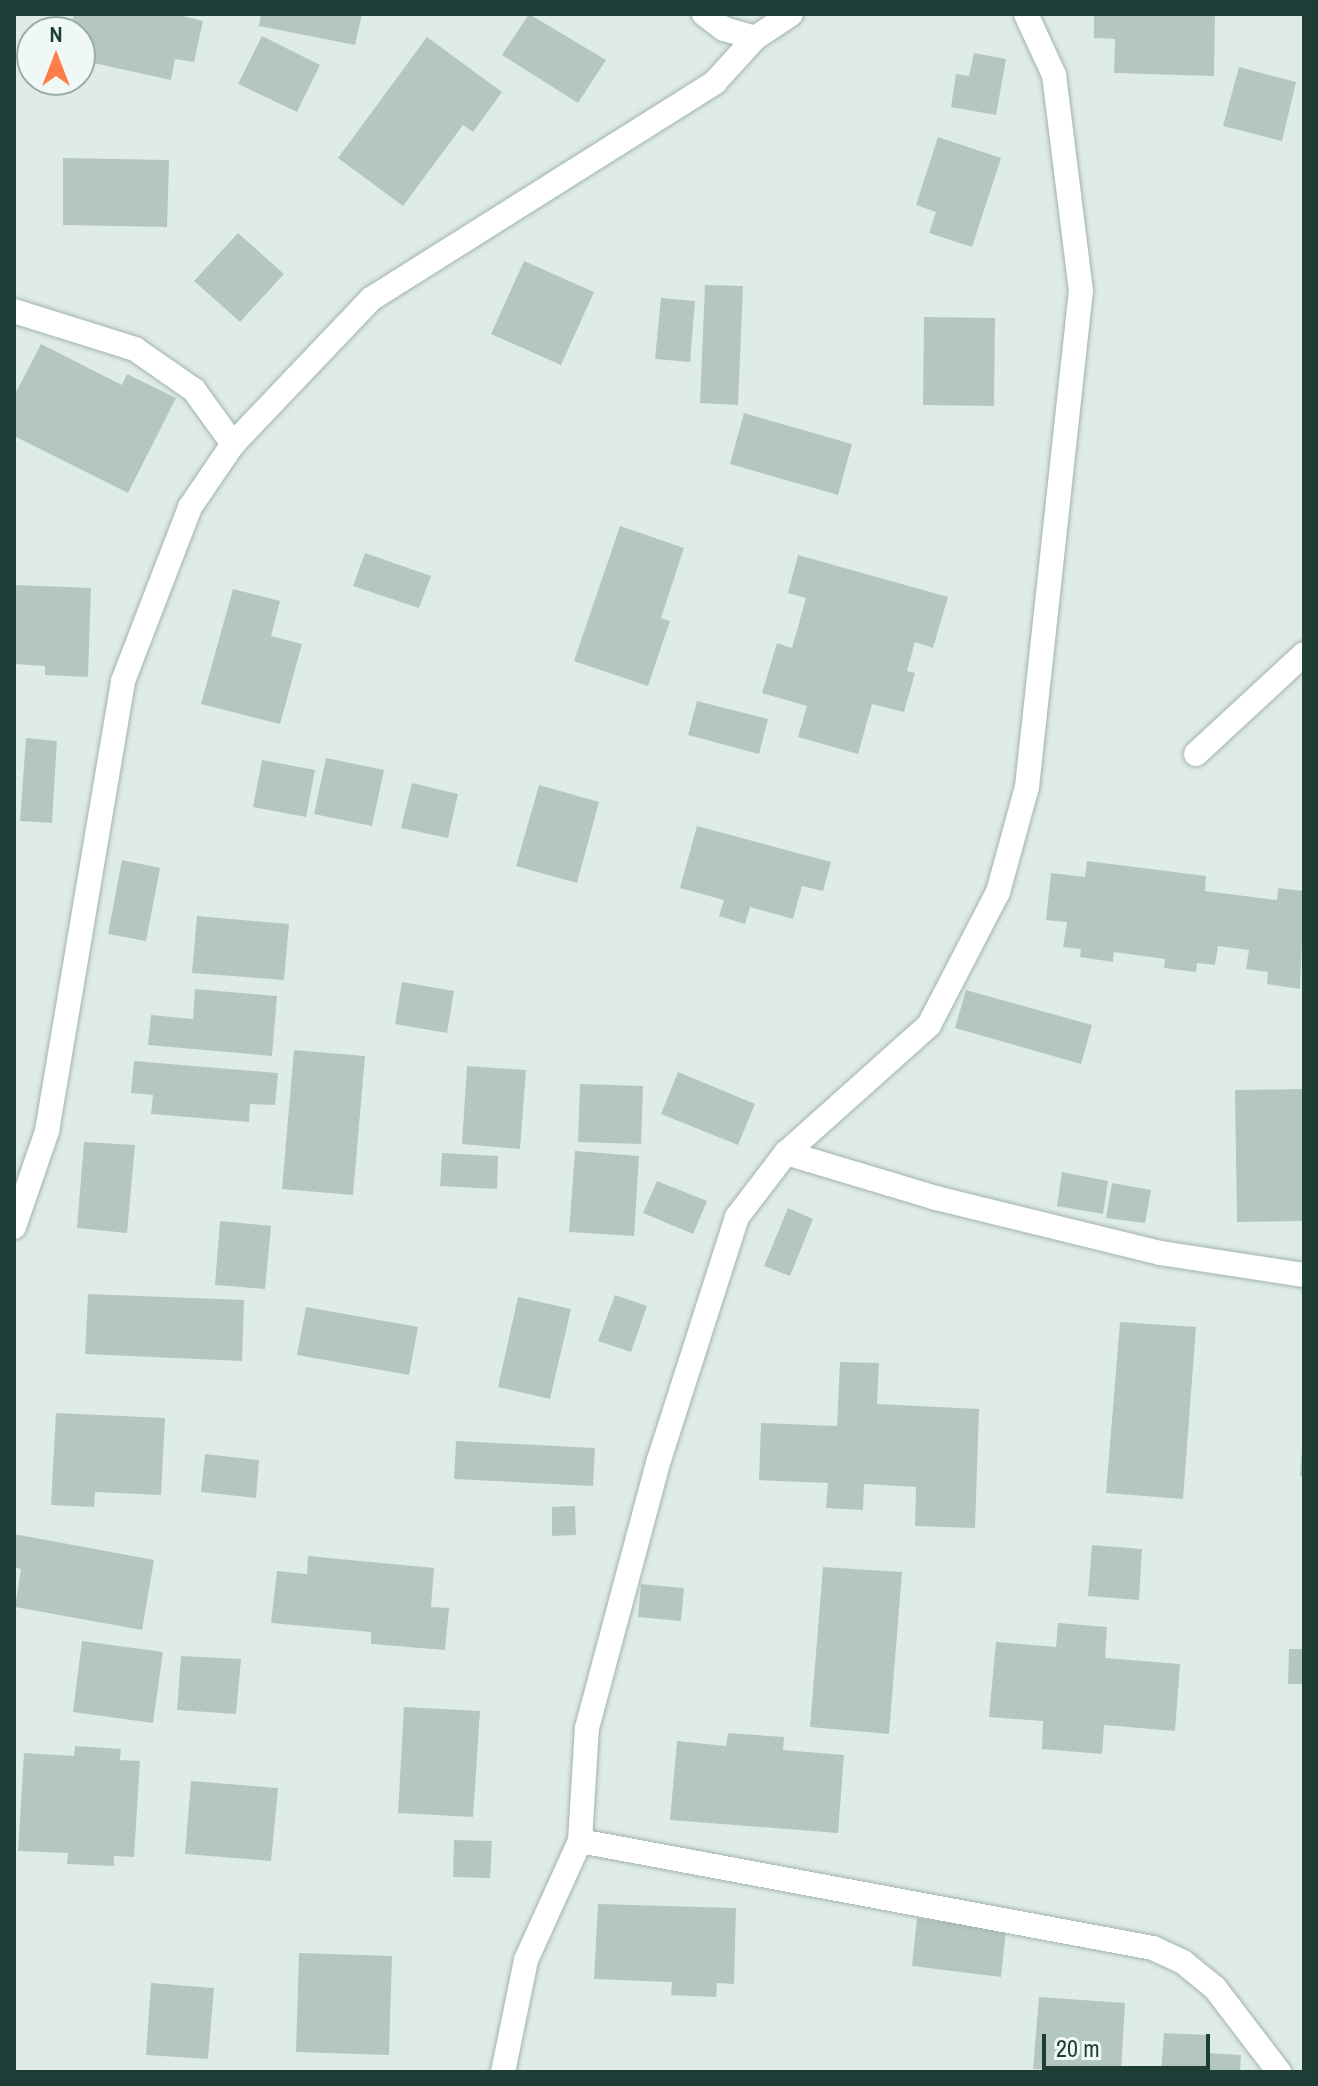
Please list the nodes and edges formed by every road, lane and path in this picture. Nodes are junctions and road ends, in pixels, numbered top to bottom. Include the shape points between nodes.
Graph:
1 (704, 14) edge
2 (791, 14) edge
3 (1026, 14) edge
4 (755, 38) junction
5 (14, 311) edge
6 (233, 444) junction
7 (1304, 654) edge
8 (1196, 754) dead end
9 (786, 1153) junction
10 (14, 1227) edge
11 (1304, 1275) edge
12 (580, 1841) junction
13 (503, 2072) edge
14 (1279, 2072) edge

1 - 4 street via 724,29
2 - 4 street
3 - 9 street via 1054,75 1081,291 1027,787 998,892 929,1025
4 - 6 street via 715,82 371,299
5 - 6 street via 135,349 194,390
6 - 10 street via 190,507 123,681 47,1131
7 - 8 street
9 - 11 street via 936,1198 1160,1253
9 - 12 street via 737,1217 659,1460 587,1728
12 - 13 street via 526,1960
12 - 14 street via 1153,1948 1183,1962 1215,1988

